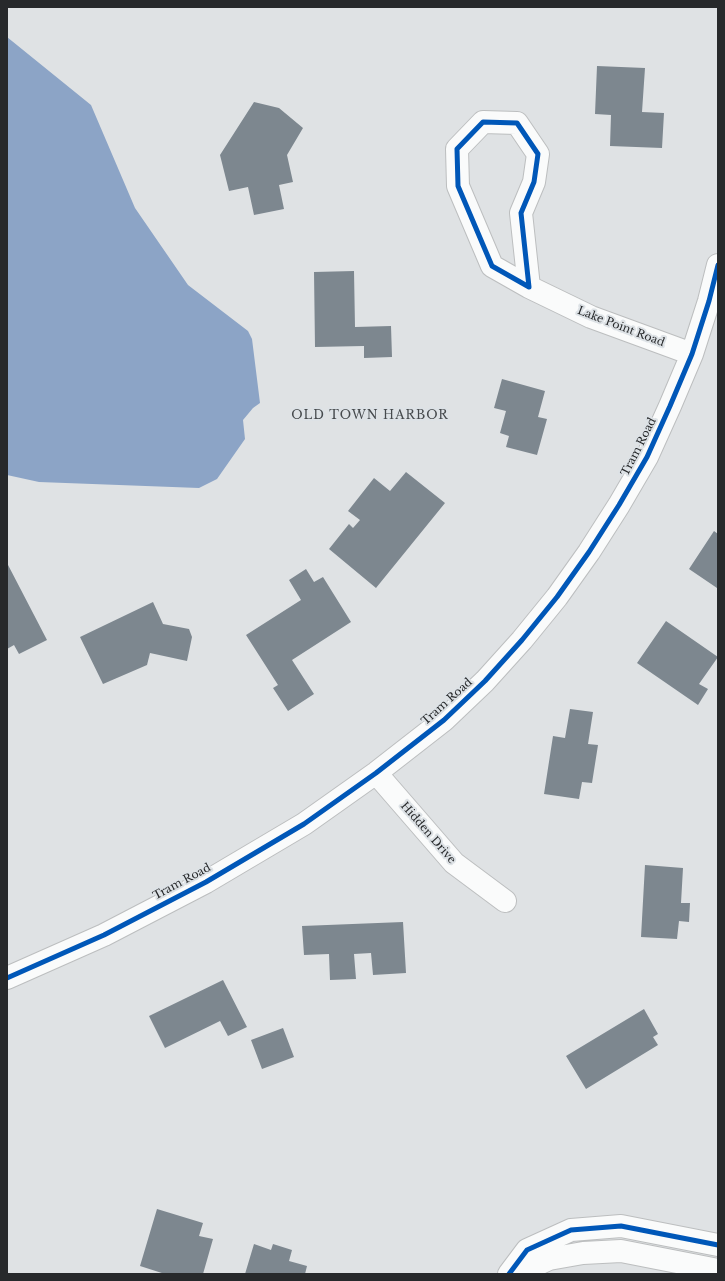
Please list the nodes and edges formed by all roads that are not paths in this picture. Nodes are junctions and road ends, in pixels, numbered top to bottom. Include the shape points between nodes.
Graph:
1 (718, 265) edge
2 (529, 287) junction
3 (692, 354) junction
4 (376, 773) junction
5 (505, 901) dead end
6 (7, 978) edge
7 (718, 1244) edge
8 (718, 1270) edge
9 (509, 1274) edge
10 (517, 1274) edge

1 - 3 street, Tram Road
2 - 2 street, Lake Point Road via 492,266 458,186 457,149 483,122 517,123 538,154 534,182 521,213
2 - 3 street, Lake Point Road via 591,318
3 - 4 street, Tram Road via 647,457 589,552 557,597 485,681 444,720
4 - 5 street, Hidden Drive via 454,863
4 - 6 street, Tram Road via 304,824 206,882 104,935
7 - 9 street via 621,1226 571,1230 527,1250
8 - 10 street via 621,1251 583,1253 549,1259

